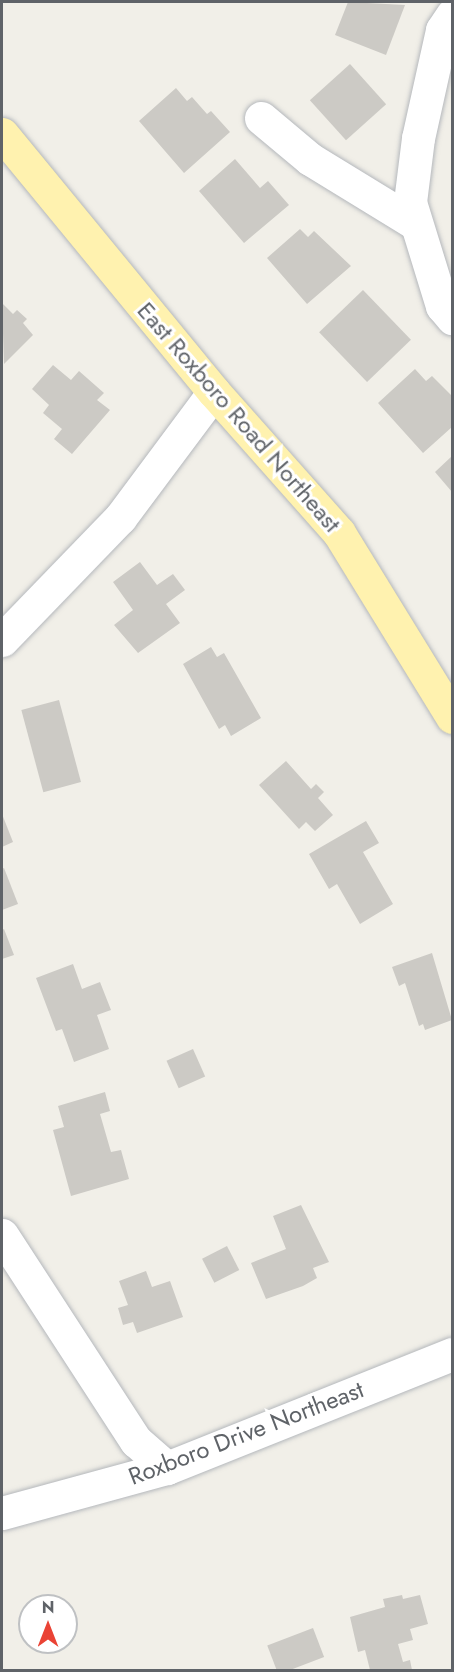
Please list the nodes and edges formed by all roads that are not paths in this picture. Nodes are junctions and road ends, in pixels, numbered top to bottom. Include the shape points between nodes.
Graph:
1 (453, 15) edge
2 (261, 118) dead end
3 (2, 134) edge
4 (416, 224) junction
5 (453, 318) edge
6 (214, 393) junction
7 (2, 640) edge
8 (453, 717) edge
9 (2, 1235) edge
10 (453, 1354) edge
11 (168, 1468) junction
12 (2, 1513) edge

1 - 4 street via 442,30 417,138 410,202
2 - 4 street via 310,159
3 - 6 main road, East Roxboro Road Northeast
4 - 5 street via 442,306
6 - 7 street via 120,519
6 - 8 main road, East Roxboro Road Northeast via 339,533
9 - 11 street via 136,1441
10 - 11 street, Roxboro Drive Northeast
11 - 12 street, Roxboro Drive Northeast

